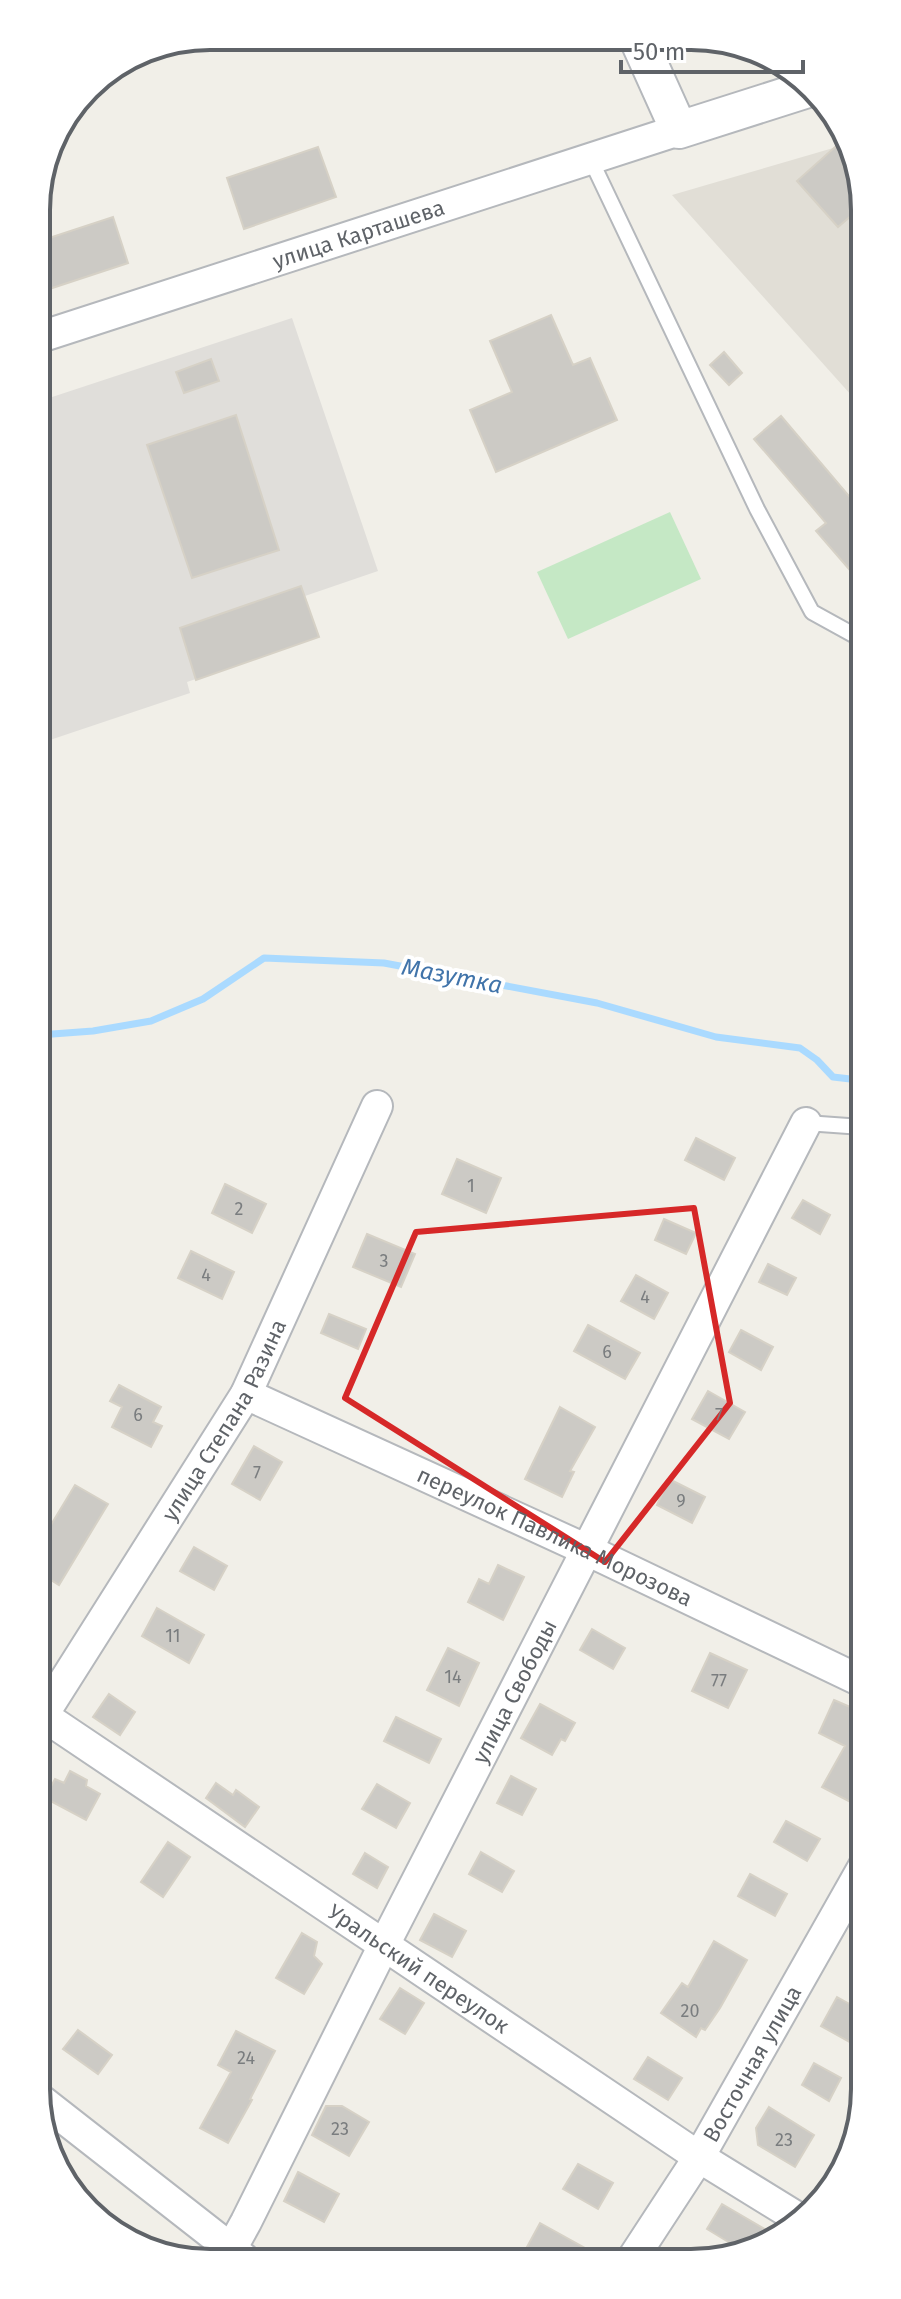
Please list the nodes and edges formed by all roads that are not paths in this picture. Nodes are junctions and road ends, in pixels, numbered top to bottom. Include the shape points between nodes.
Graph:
1 (643, 50) edge
2 (798, 92) edge
3 (679, 130) junction
4 (590, 158) junction
5 (50, 334) edge
6 (851, 633) edge
7 (377, 1106) dead end
8 (806, 1123) joint
9 (851, 1126) edge
10 (246, 1394) junction
11 (587, 1550) junction
12 (851, 1676) edge
13 (50, 1702) edge
14 (50, 1722) edge
15 (851, 1889) edge
16 (384, 1945) junction
17 (51, 2108) edge
18 (699, 2157) junction
19 (791, 2214) edge
20 (224, 2249) edge
21 (236, 2249) edge
22 (639, 2249) edge

1 - 3 street
2 - 3 street, улица Карташева
3 - 4 street, улица Карташева
4 - 5 street, улица Карташева
4 - 6 lane via 757,509 812,612
7 - 10 street, улица Степана Разина
8 - 9 lane
8 - 11 street, улица Свободы
10 - 11 street, переулок Павлика Морозова
10 - 13 street, улица Степана Разина
11 - 12 street, переулок Павлика Морозова
11 - 16 street, улица Свободы
14 - 16 street, Уральский переулок
15 - 18 street, Восточная улица
16 - 18 street, Уральский переулок
16 - 21 street, улица Свободы
17 - 20 street
18 - 19 street, Уральский переулок
18 - 22 street, Восточная улица

